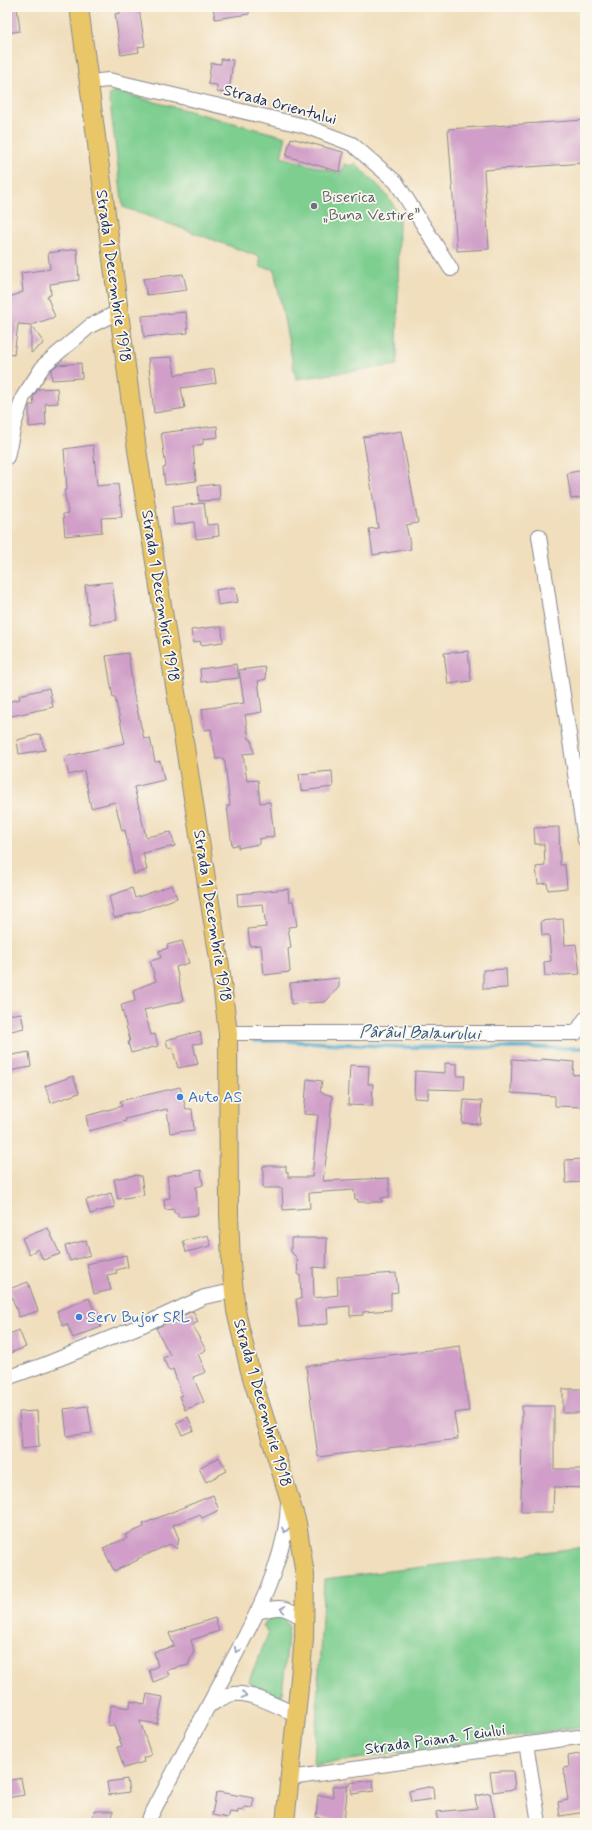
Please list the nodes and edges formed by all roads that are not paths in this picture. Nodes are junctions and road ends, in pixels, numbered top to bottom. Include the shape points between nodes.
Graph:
1 (79, 7) edge
2 (89, 82) junction
3 (451, 269) dead end
4 (118, 312) junction
5 (7, 457) edge
6 (539, 536) dead end
7 (585, 840) edge
8 (585, 1019) edge
9 (228, 1033) junction
10 (233, 1291) junction
11 (7, 1378) edge
12 (288, 1491) junction
13 (257, 1612) junction
14 (306, 1621) junction
15 (208, 1706) junction
16 (297, 1714) junction
17 (585, 1736) edge
18 (526, 1744) junction
19 (290, 1778) junction
20 (147, 1823) edge
21 (285, 1823) edge
22 (539, 1823) edge

1 - 2 main road, Strada 1 Decembrie 1918
2 - 3 street, Strada Orientului via 109,80 298,125 330,134 352,144 396,182
2 - 4 main road, Strada 1 Decembrie 1918
4 - 5 street via 90,326 44,366 23,397
4 - 9 main road, Strada 1 Decembrie 1918 via 143,496 219,959
6 - 7 street
8 - 9 street via 576,1033
9 - 10 main road, Strada 1 Decembrie 1918 via 229,1214
10 - 11 street via 204,1297 145,1324
10 - 12 main road, Strada 1 Decembrie 1918 via 244,1351
12 -> 13 street via 285,1533
12 - 14 main road, Strada 1 Decembrie 1918 via 304,1561
14 -> 13 street via 287,1608
13 -> 15 street
14 - 16 main road, Strada 1 Decembrie 1918
15 -> 16 street via 228,1695 241,1694
15 - 20 street
16 - 19 main road, Strada 1 Decembrie 1918
17 - 18 street, Strada Poiana Teiului
18 - 19 street, Strada Poiana Teiului
18 - 22 street
19 - 21 main road, Strada 1 Decembrie 1918

